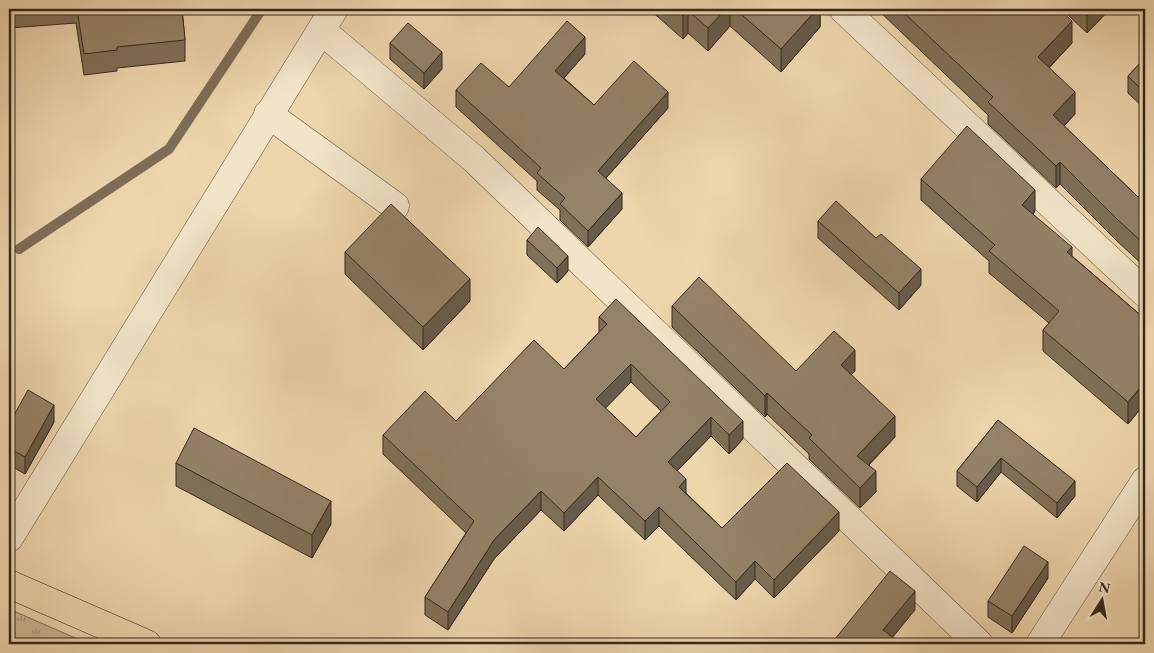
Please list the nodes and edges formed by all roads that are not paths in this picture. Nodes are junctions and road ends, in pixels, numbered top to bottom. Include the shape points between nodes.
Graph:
1 (844, 9) edge
2 (328, 20) edge
3 (268, 114) junction
4 (395, 206) edge
5 (1145, 293) edge
6 (1145, 481) edge
7 (9, 538) edge
8 (9, 584) edge
9 (146, 644) edge
10 (979, 644) edge
11 (1040, 644) edge

1 - 5 street
2 - 3 street
2 - 10 street
3 - 4 street
3 - 7 street
6 - 11 street
8 - 9 highway

